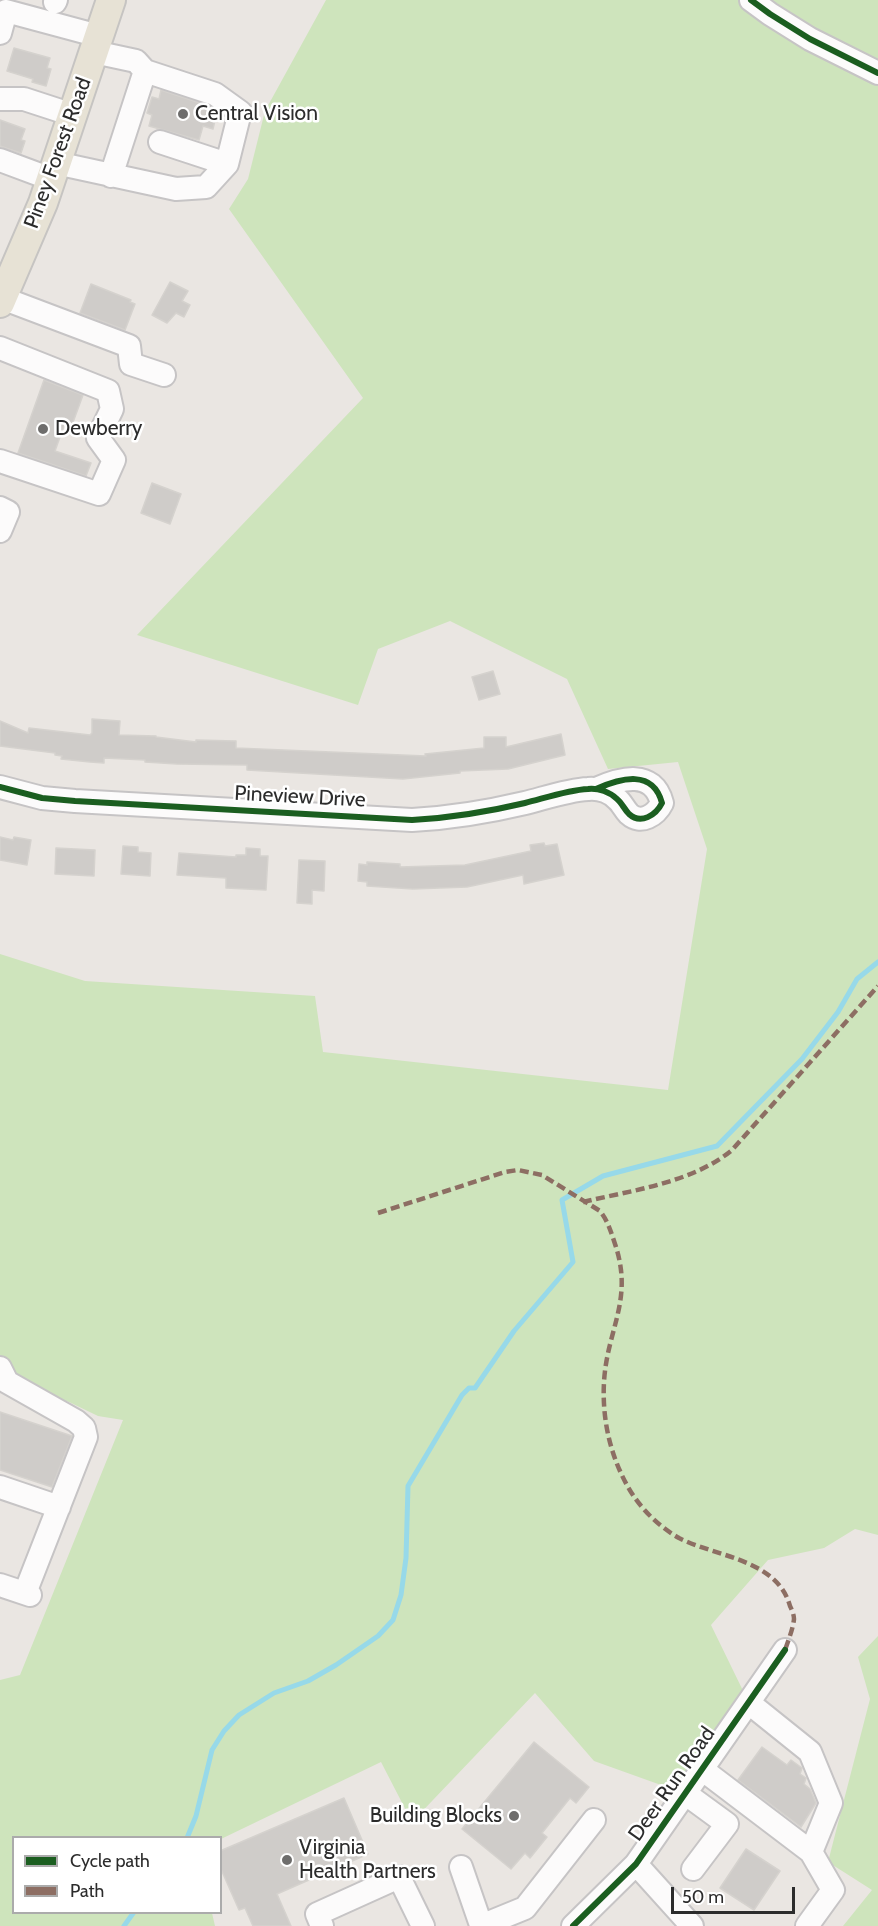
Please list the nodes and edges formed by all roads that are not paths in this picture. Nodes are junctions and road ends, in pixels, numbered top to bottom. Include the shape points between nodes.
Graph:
1 (111, 0) edge
2 (751, 0) edge
3 (0, 33) edge
4 (97, 44) junction
5 (145, 71) junction
6 (878, 73) edge
7 (0, 99) edge
8 (73, 115) junction
9 (160, 142) dead end
10 (0, 160) edge
11 (227, 164) junction
12 (54, 171) junction
13 (111, 176) junction
14 (1, 300) edge
15 (0, 348) edge
16 (164, 375) dead end
17 (0, 461) edge
18 (0, 508) edge
19 (0, 531) edge
20 (0, 787) edge
21 (596, 789) dead end
22 (0, 1368) edge
23 (0, 1487) edge
24 (59, 1507) junction
25 (0, 1585) edge
26 (785, 1650) dead end
27 (748, 1703) junction
28 (703, 1770) junction
29 (686, 1794) junction
30 (594, 1820) dead end
31 (811, 1852) junction
32 (636, 1864) junction
33 (461, 1867) dead end
34 (693, 1869) dead end
35 (481, 1925) edge
36 (322, 1926) edge
37 (423, 1926) edge
38 (573, 1926) edge
39 (692, 1926) edge
40 (807, 1926) edge

1 - 4 main road, Piney Forest Road
2 - 6 street via 810,39
3 - 4 street via 6,11
4 - 5 street via 136,61
4 - 8 main road, Piney Forest Road
5 - 11 street via 214,94 240,112
5 - 13 street
7 - 8 street via 24,99
8 - 12 main road, Piney Forest Road
9 - 11 street
10 - 12 street
11 - 13 street via 206,187 176,189
12 - 13 street
12 - 14 main road, Piney Forest Road
14 - 16 street via 129,346 131,364
15 - 17 street via 108,391 112,409 98,438 114,460 99,494
18 - 19 street via 8,512
20 - 21 street, Pineview Drive via 42,798 75,801 412,820 448,819
22 - 24 street via 7,1382 84,1428 86,1437
23 - 24 street
24 - 25 street via 28,1594
26 - 27 street, Deer Run Road
27 - 28 street, Deer Run Road
27 - 31 street via 810,1752 831,1803
28 - 29 street, Deer Run Road
28 - 31 street
29 - 32 street, Deer Run Road
29 - 34 street via 727,1824
30 - 35 street via 525,1908
31 - 40 street via 833,1890
32 - 38 street, Deer Run Road
32 - 39 street
33 - 35 street
36 - 37 street via 317,1914 399,1877

